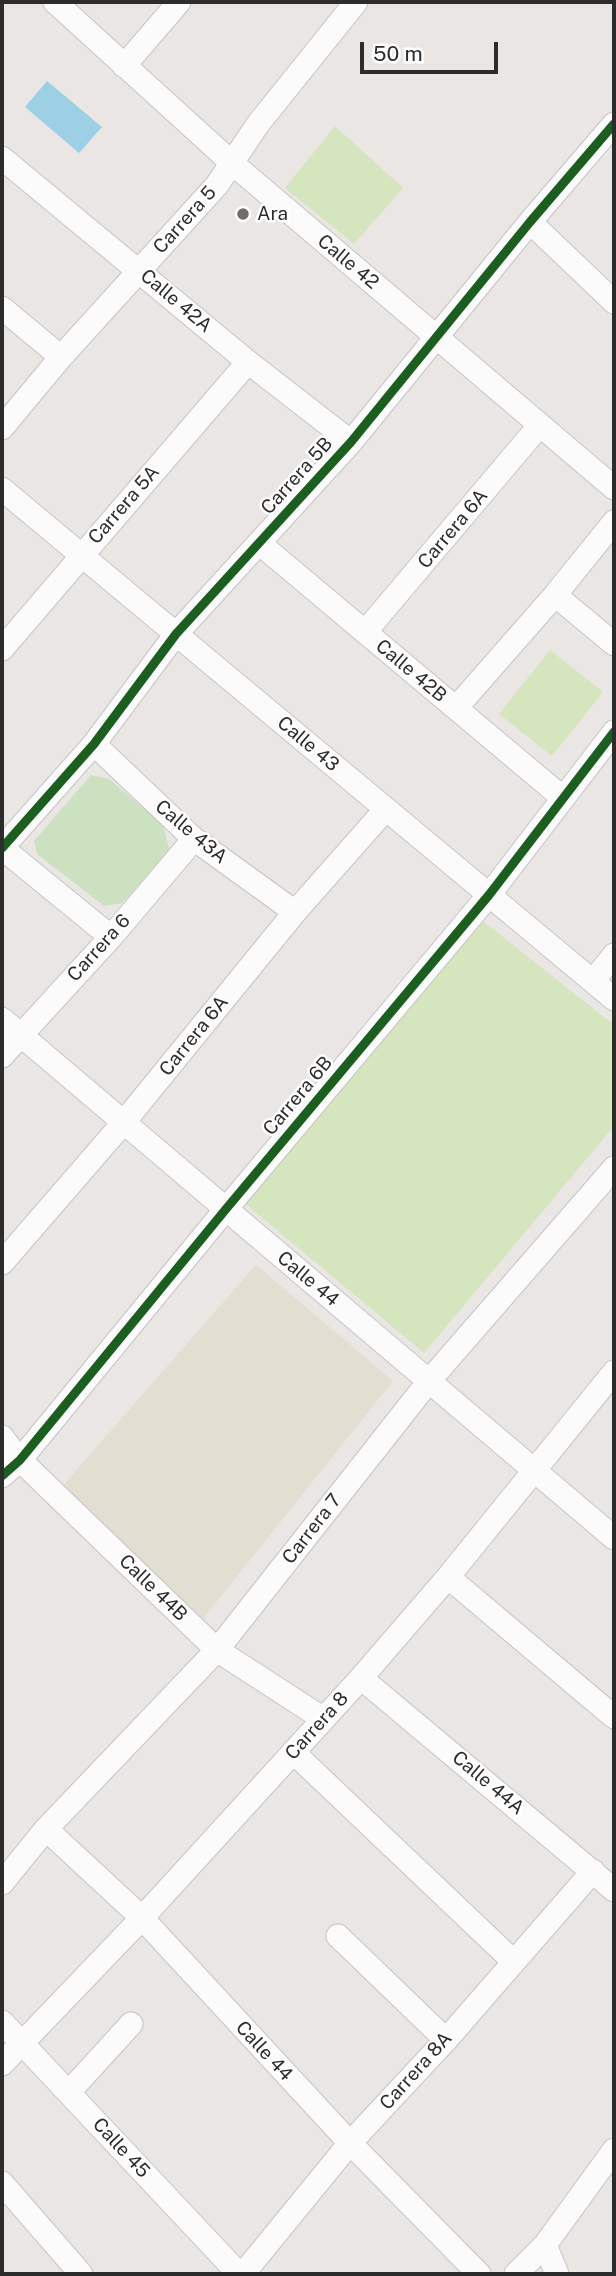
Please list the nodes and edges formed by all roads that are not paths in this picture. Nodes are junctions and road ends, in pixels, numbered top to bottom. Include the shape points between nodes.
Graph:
1 (55, 2) edge
2 (179, 2) edge
3 (356, 2) edge
4 (124, 66) junction
5 (614, 124) edge
6 (2, 158) edge
7 (232, 163) junction
8 (530, 222) junction
9 (139, 270) junction
10 (614, 302) edge
11 (2, 309) edge
12 (437, 337) junction
13 (61, 357) junction
14 (248, 362) junction
15 (540, 425) junction
16 (2, 428) edge
17 (351, 442) junction
18 (614, 488) edge
19 (2, 489) edge
20 (614, 522) edge
21 (259, 543) junction
22 (81, 555) junction
23 (555, 595) junction
24 (365, 632) junction
25 (176, 634) junction
26 (614, 644) edge
27 (2, 649) edge
28 (456, 708) junction
29 (614, 732) edge
30 (94, 744) junction
31 (563, 798) junction
32 (386, 809) junction
33 (194, 839) junction
34 (2, 848) edge
35 (489, 895) junction
36 (295, 912) junction
37 (111, 937) junction
38 (614, 955) edge
39 (593, 981) junction
40 (614, 999) edge
41 (2, 1019) edge
42 (20, 1035) junction
43 (2, 1056) edge
44 (124, 1122) junction
45 (614, 1168) edge
46 (226, 1209) junction
47 (2, 1263) edge
48 (614, 1371) edge
49 (429, 1381) junction
50 (2, 1437) edge
51 (20, 1460) junction
52 (534, 1471) junction
53 (2, 1476) edge
54 (614, 1538) edge
55 (448, 1577) junction
56 (216, 1650) junction
57 (361, 1678) junction
58 (614, 1717) edge
59 (322, 1718) junction
60 (293, 1752) junction
61 (46, 1829) junction
62 (593, 1871) junction
63 (2, 1884) edge
64 (614, 1890) edge
65 (142, 1918) junction
66 (338, 1936) dead end
67 (513, 1961) junction
68 (2, 2022) edge
69 (131, 2024) dead end
70 (446, 2040) junction
71 (22, 2043) junction
72 (2, 2064) edge
73 (69, 2092) junction
74 (350, 2143) junction
75 (614, 2150) edge
76 (2, 2183) edge
77 (545, 2245) junction
78 (81, 2274) edge
79 (241, 2274) edge
80 (479, 2274) edge
81 (516, 2274) edge
82 (557, 2274) edge

1 - 4 street, Calle 42
2 - 4 street
3 - 7 street, Carrera 5
4 - 7 street, Calle 42
5 - 8 street, Carrera 5B
6 - 9 street, Calle 42A
7 - 9 street, Carrera 5
7 - 12 street, Calle 42
8 - 10 street
8 - 12 street, Carrera 5B
9 - 13 street, Carrera 5
9 - 14 street, Calle 42A
11 - 13 street
12 - 15 street, Calle 42
12 - 17 street, Carrera 5B
13 - 16 street, Carrera 5
14 - 17 street, Calle 42A
14 - 22 street, Carrera 5A
15 - 18 street, Calle 42
15 - 24 street, Carrera 6A
17 - 21 street, Carrera 5B
19 - 22 street, Calle 43
20 - 23 street
21 - 24 street, Calle 42B
21 - 25 street, Carrera 5B
22 - 25 street, Calle 43
22 - 27 street, Carrera 5A
23 - 26 street
23 - 28 street
24 - 28 street, Calle 42B
25 - 30 street, Carrera 5B
25 - 32 street, Calle 43
28 - 31 street, Calle 42B
29 - 31 street, Carrera 6B
30 - 33 street, Calle 43A
30 - 34 street, Carrera 5B
31 - 35 street, Carrera 6B
32 - 35 street, Calle 43
32 - 36 street, Carrera 6A
33 - 36 street, Calle 43A
33 - 37 street, Carrera 6
34 - 37 street
35 - 39 street, Calle 43
35 - 46 street, Carrera 6B
36 - 44 street, Carrera 6A
37 - 42 street, Carrera 6
38 - 39 street
39 - 40 street, Calle 43
41 - 42 street, Calle 44
42 - 43 street, Carrera 6
42 - 44 street, Calle 44
44 - 46 street, Calle 44
44 - 47 street, Carrera 6A
45 - 49 street, Carrera 7
46 - 49 street, Calle 44
46 - 51 street, Carrera 6B
48 - 52 street, Carrera 8
49 - 52 street, Calle 44
49 - 56 street, Carrera 7
50 - 51 street, Calle 44B
51 - 53 street, Carrera 6B
51 - 56 street, Calle 44B
52 - 54 street, Calle 44
52 - 55 street, Carrera 8
55 - 57 street, Carrera 8
55 - 58 street
56 - 59 street, Calle 44B
56 - 61 street, Carrera 7
57 - 59 street, Carrera 8
57 - 62 street, Calle 44A
59 - 60 street, Carrera 8
60 - 65 street, Carrera 8
60 - 67 street
61 - 63 street, Carrera 7
61 - 65 street, Calle 44
62 - 64 street, Calle 44A
62 - 67 street, Carrera 8A
65 - 71 street, Carrera 8
65 - 74 street, Calle 44
66 - 70 street
67 - 70 street, Carrera 8A
68 - 71 street, Calle 45
69 - 73 street
70 - 74 street, Carrera 8A
71 - 72 street, Carrera 8
71 - 73 street, Calle 45
73 - 79 street, Calle 45
74 - 79 street, Carrera 8A
74 - 80 street, Calle 44
75 - 77 street
76 - 78 street
77 - 81 street
77 - 82 street

